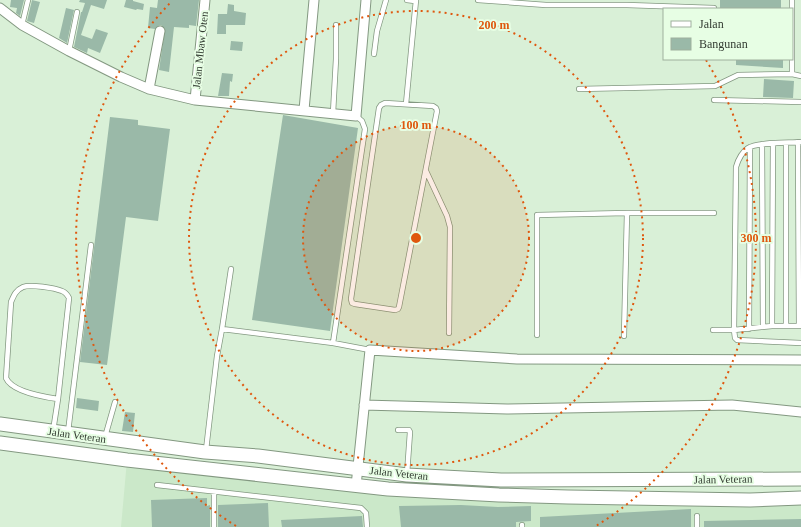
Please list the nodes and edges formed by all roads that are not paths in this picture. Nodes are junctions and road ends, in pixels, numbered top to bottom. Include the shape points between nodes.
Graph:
1 (28, 0) edge
2 (205, 0) edge
3 (314, 0) edge
4 (366, 0) edge
5 (386, 0) edge
6 (408, 0) edge
7 (478, 0) edge
8 (415, 1) edge
9 (626, 3) edge
10 (0, 8) edge
11 (714, 8) dead end
12 (77, 12) dead end
13 (23, 22) junction
14 (336, 25) dead end
15 (160, 31) dead end
16 (69, 49) junction
17 (374, 54) dead end
18 (792, 60) edge
19 (792, 74) junction
20 (801, 76) edge
21 (149, 89) junction
22 (578, 89) dead end
23 (195, 100) junction
24 (714, 100) dead end
25 (801, 102) edge
26 (406, 104) junction
27 (305, 106) junction
28 (333, 112) junction
29 (357, 112) junction
30 (800, 142) edge
31 (786, 143) junction
32 (762, 144) junction
33 (773, 144) junction
34 (750, 147) junction
35 (426, 171) junction
36 (627, 213) junction
37 (714, 213) dead end
38 (91, 245) dead end
39 (231, 269) dead end
40 (772, 326) junction
41 (786, 326) junction
42 (800, 326) edge
43 (763, 327) junction
44 (222, 328) junction
45 (748, 329) junction
46 (713, 330) dead end
47 (734, 330) junction
48 (449, 334) dead end
49 (537, 335) dead end
50 (624, 336) dead end
51 (333, 343) junction
52 (801, 343) edge
53 (370, 350) junction
54 (801, 360) edge
55 (58, 399) junction
56 (115, 402) dead end
57 (364, 405) junction
58 (801, 412) edge
59 (0, 424) edge
60 (398, 430) dead end
61 (53, 431) junction
62 (68, 434) junction
63 (105, 439) junction
64 (0, 443) edge
65 (205, 452) junction
66 (357, 468) junction
67 (406, 475) junction
68 (751, 478) junction
69 (801, 479) edge
70 (157, 485) dead end
71 (356, 486) junction
72 (214, 492) junction
73 (801, 498) edge
74 (750, 500) junction
75 (697, 516) dead end
76 (214, 527) edge
77 (367, 527) edge
78 (697, 527) edge

1 - 13 lane
2 - 23 street, Jalan Mbaw Oten
3 - 27 street
4 - 29 street
5 - 17 lane via 377,31
6 - 8 lane
7 - 9 lane via 546,5
8 - 26 lane
9 - 11 lane
10 - 13 street
12 - 16 lane
13 - 16 street
14 - 28 lane
15 - 21 street
16 - 21 street
18 - 19 lane
19 - 20 lane
19 - 22 lane via 738,75 715,86
21 - 23 street
23 - 27 street via 241,106
24 - 25 lane
26 - 35 lane via 434,106 438,111
26 - 35 lane via 385,103 379,108 352,303 392,310 400,307
27 - 28 street
28 - 29 street
29 - 51 lane via 365,129
30 - 31 lane
30 - 42 lane
31 - 33 lane
31 - 41 lane
32 - 33 lane
32 - 34 lane
32 - 43 lane
33 - 40 lane
34 - 45 lane
34 - 47 lane via 740,156 736,167
35 - 48 lane via 450,227
36 - 37 lane
36 - 49 lane via 537,216
36 - 50 lane
38 - 62 lane
39 - 44 lane
40 - 41 lane
40 - 43 lane
41 - 42 lane
43 - 45 lane
44 - 51 lane
44 - 65 lane
45 - 47 lane
46 - 47 lane
47 - 52 lane via 737,340
51 - 53 lane
53 - 54 street via 517,359
53 - 57 street
55 - 55 lane via 69,298 60,290 24,287 14,294 11,302 6,378 11,386 37,396
55 - 61 lane
56 - 63 lane
57 - 58 street via 507,409 732,405
57 - 66 street
59 - 61 main road, Jalan Veteran
60 - 67 lane via 410,432
61 - 62 main road, Jalan Veteran
62 - 63 main road, Jalan Veteran
63 - 65 main road, Jalan Veteran
64 - 71 main road, Jalan Veteran
65 - 66 main road, Jalan Veteran
66 - 67 main road, Jalan Veteran
66 - 71 street
67 - 68 main road, Jalan Veteran via 508,480
68 - 69 main road, Jalan Veteran
68 - 74 main road
70 - 72 lane
71 - 74 main road, Jalan Veteran via 500,495
72 - 76 lane
72 - 77 lane via 361,508 366,512
73 - 74 main road, Jalan Veteran
75 - 78 lane

